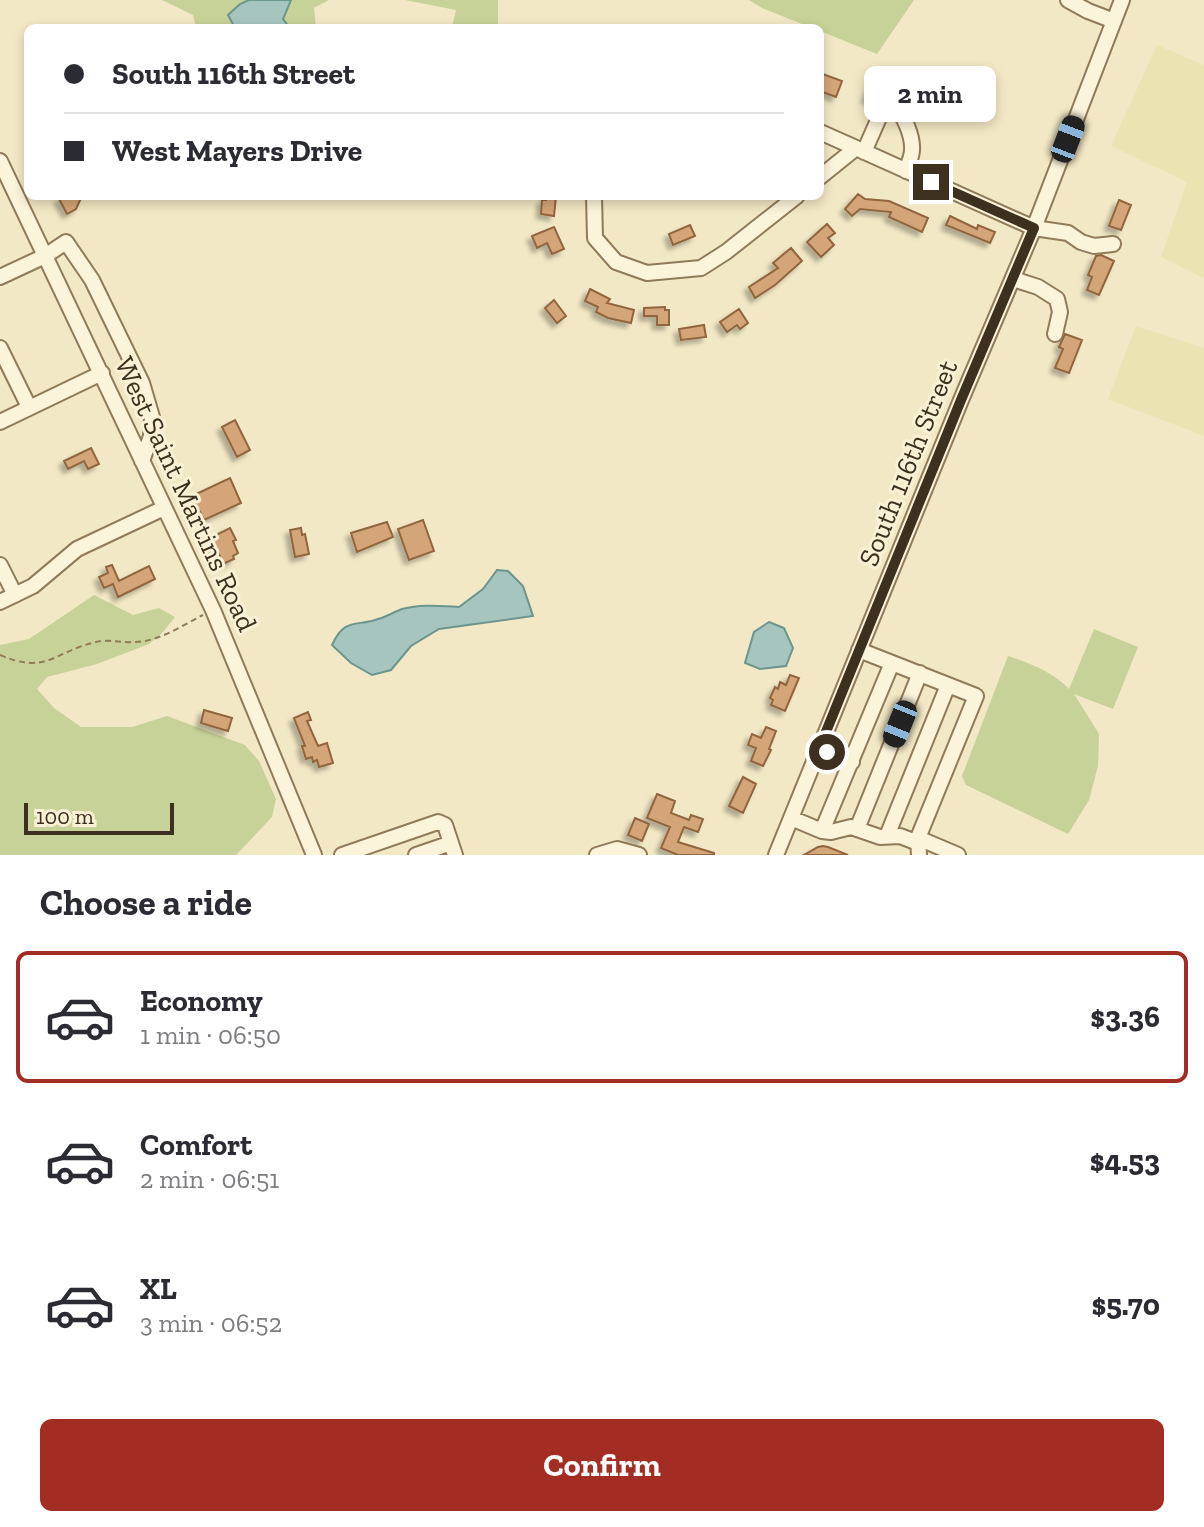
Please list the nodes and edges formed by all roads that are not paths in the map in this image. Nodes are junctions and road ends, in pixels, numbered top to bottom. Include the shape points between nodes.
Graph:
1 (1068, 0) edge
2 (1122, 0) edge
3 (1114, 21) junction
4 (824, 134) edge
5 (860, 150) junction
6 (0, 161) edge
7 (906, 171) junction
8 (824, 174) edge
9 (594, 200) edge
10 (792, 200) edge
11 (1034, 228) junction
12 (1113, 244) dead end
13 (45, 256) junction
14 (0, 277) edge
15 (1013, 279) junction
16 (1055, 334) dead end
17 (0, 348) edge
18 (102, 373) junction
19 (29, 407) junction
20 (1, 419) edge
21 (142, 461) junction
22 (164, 508) junction
23 (0, 565) edge
24 (15, 595) junction
25 (0, 602) edge
26 (859, 650) junction
27 (892, 663) junction
28 (920, 673) junction
29 (948, 685) junction
30 (819, 749) junction
31 (852, 762) junction
32 (791, 818) junction
33 (857, 829) junction
34 (822, 831) junction
35 (887, 836) junction
36 (918, 838) junction
37 (453, 849) edge
38 (314, 855) edge
39 (342, 855) edge
40 (416, 855) edge
41 (597, 855) edge
42 (639, 855) edge
43 (776, 855) edge
44 (919, 855) edge
45 (958, 855) edge

1 - 3 street
2 - 3 street, South 116th Street
3 - 11 street, South 116th Street
4 - 5 street
5 - 7 street
5 - 7 street via 885,107 894,106 912,142
5 - 8 street
6 - 13 street, West Saint Martins Road
7 - 11 street
9 - 10 street via 595,238 616,262 647,273 701,268
11 - 12 street via 1068,233 1094,246
11 - 15 street, South 116th Street
13 - 14 street
13 - 18 street, West Saint Martins Road
13 - 21 street via 66,242 92,280 142,383 152,417
15 - 16 street via 1057,299
15 - 26 street, South 116th Street
17 - 19 street
18 - 19 street
18 - 21 street, West Saint Martins Road
19 - 20 street
21 - 22 street, West Saint Martins Road
22 - 24 street via 77,549
22 - 38 street, West Saint Martins Road via 213,610
23 - 24 street
24 - 25 street
26 - 27 street
26 - 30 street, South 116th Street
27 - 28 street
27 - 31 street
28 - 29 street
28 - 33 street
29 - 35 street
29 - 36 street via 976,696
30 - 31 street
30 - 32 street, South 116th Street
31 - 34 street
32 - 34 street
32 - 43 street, South 116th Street
33 - 34 street
33 - 35 street
35 - 36 street
36 - 44 street
36 - 45 street
37 - 39 street via 445,825 438,822
37 - 40 street
41 - 42 street via 617,849

